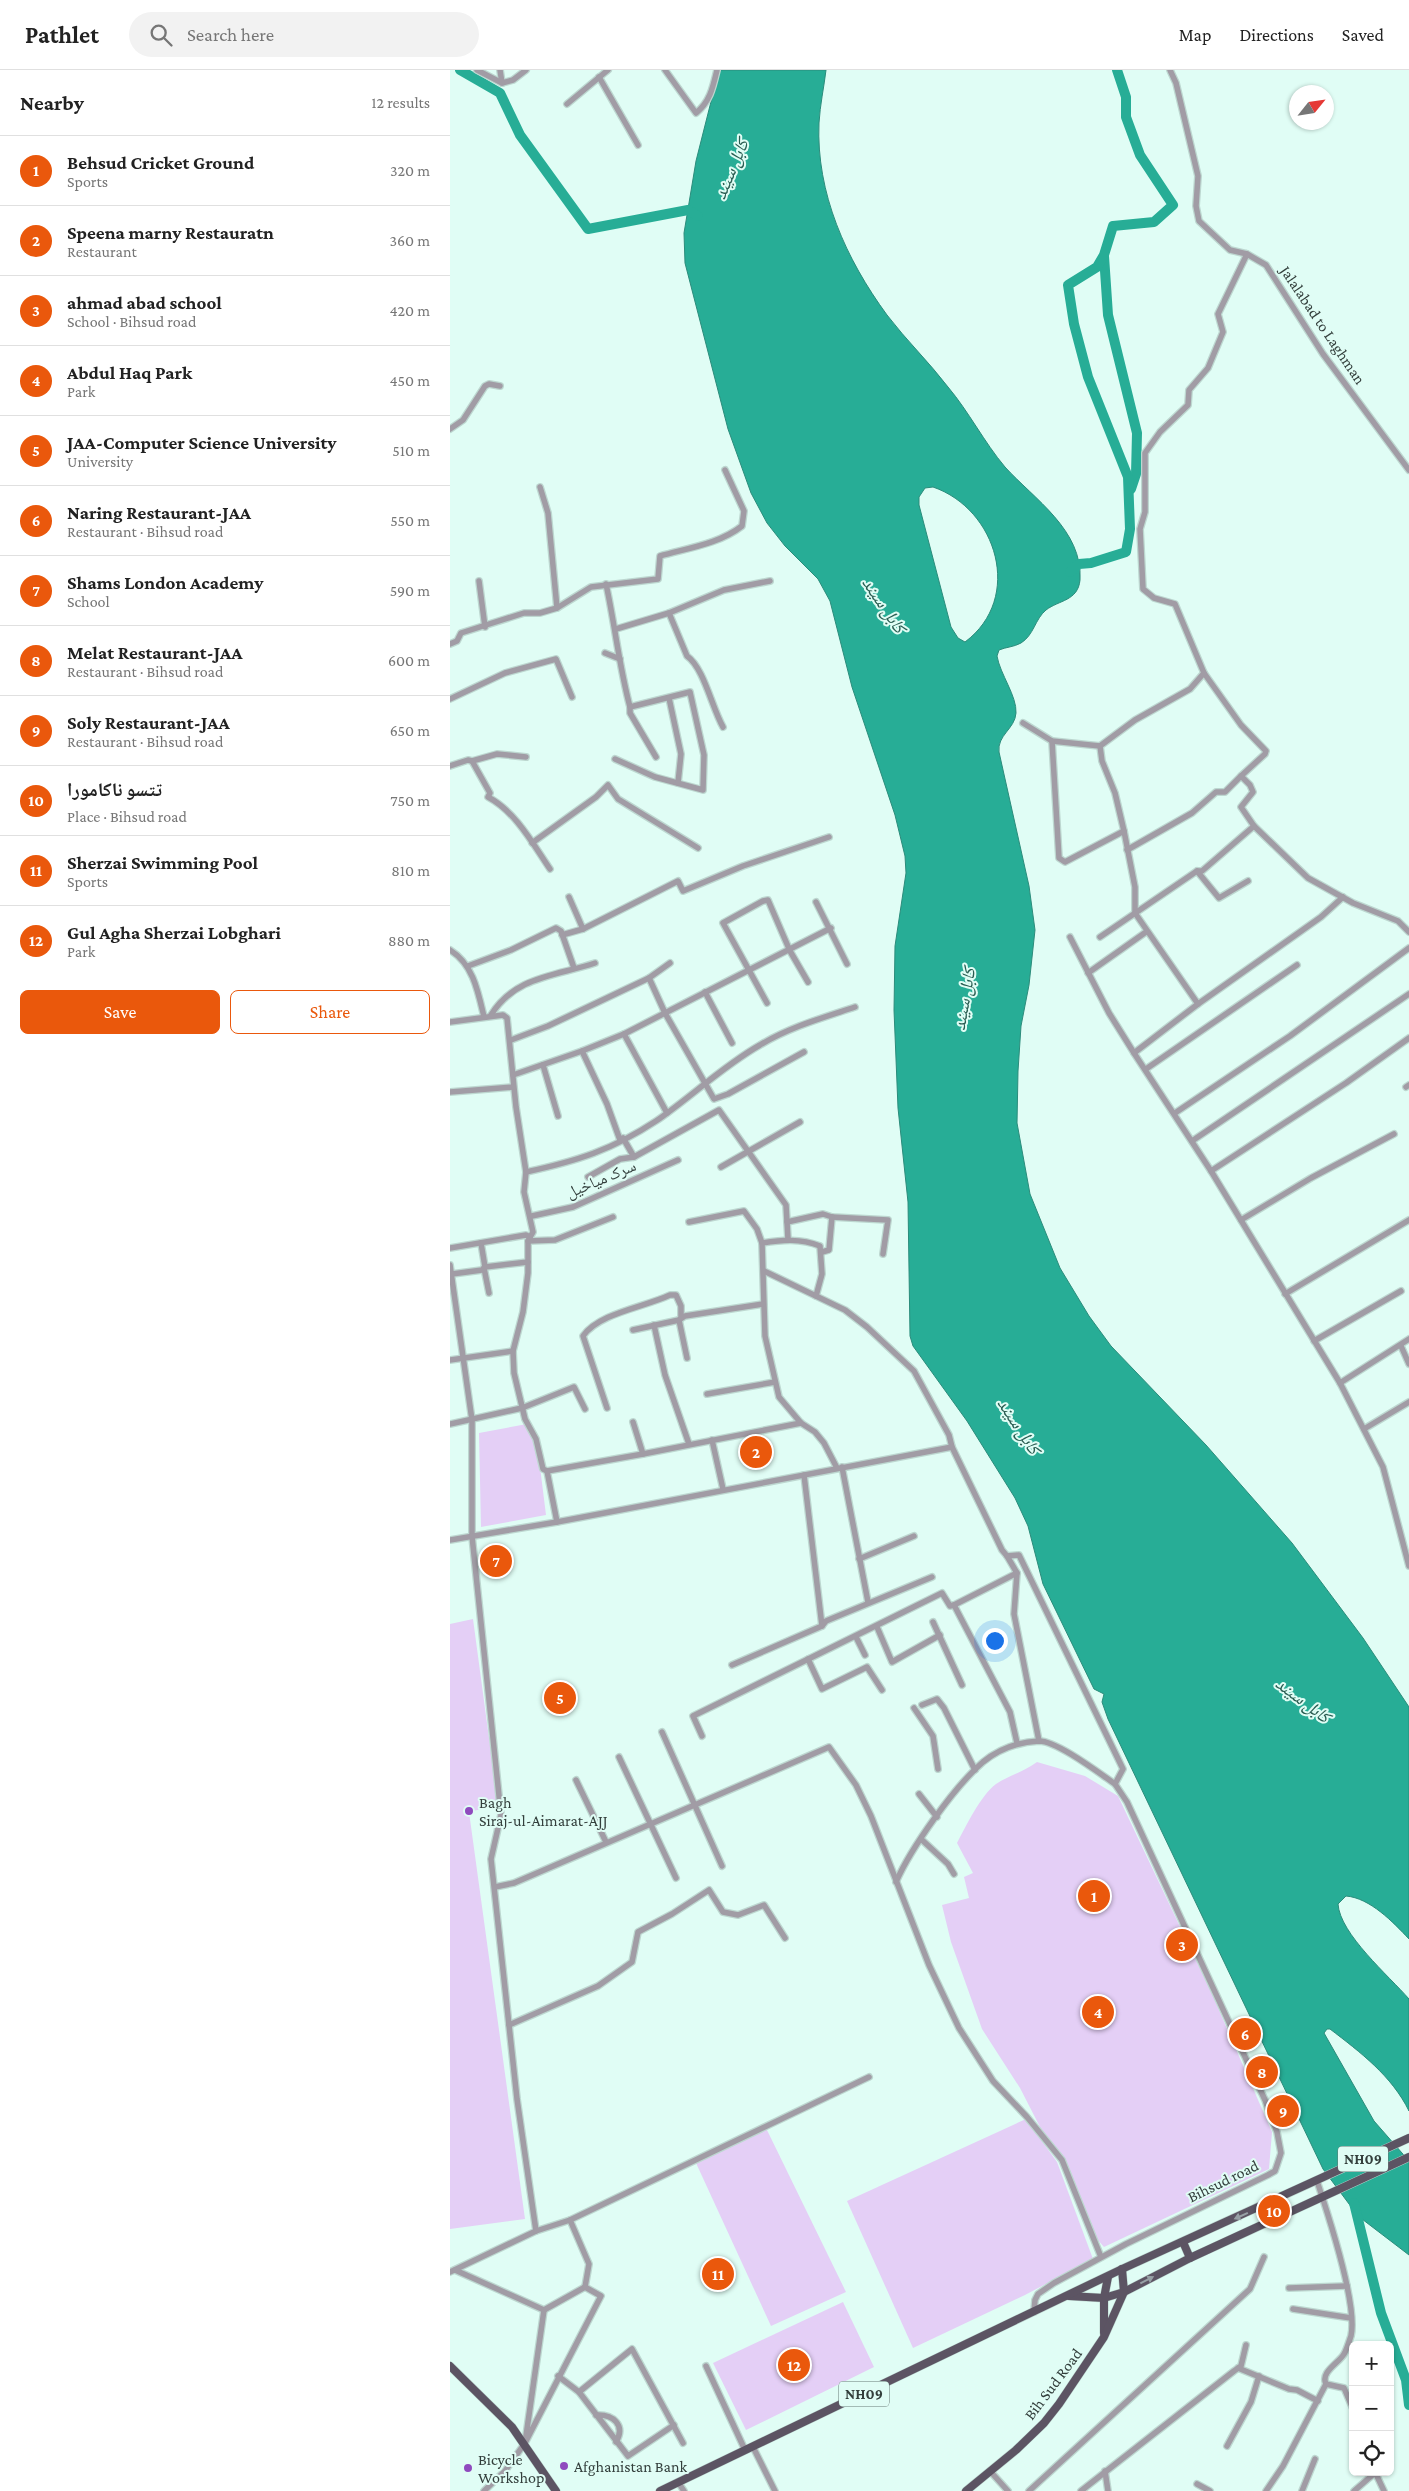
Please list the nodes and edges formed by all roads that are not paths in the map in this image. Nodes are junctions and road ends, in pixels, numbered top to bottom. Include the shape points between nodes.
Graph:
1 (476, 70) edge
2 (500, 70) edge
3 (526, 70) edge
4 (608, 70) edge
5 (665, 70) edge
6 (718, 70) edge
7 (1170, 70) edge
8 (599, 77) junction
9 (502, 83) junction
10 (567, 104) dead end
11 (638, 144) dead end
12 (1247, 254) junction
13 (500, 386) dead end
14 (450, 429) edge
15 (725, 470) dead end
16 (1409, 470) edge
17 (540, 487) dead end
18 (479, 581) dead end
19 (770, 581) dead end
20 (606, 584) junction
21 (557, 608) junction
22 (669, 612) junction
23 (485, 627) junction
24 (616, 629) junction
25 (450, 644) edge
26 (605, 652) dead end
27 (620, 659) junction
28 (1204, 673) junction
29 (572, 697) dead end
30 (669, 698) junction
31 (450, 699) edge
32 (630, 706) junction
33 (1023, 723) dead end
34 (722, 727) dead end
35 (1052, 741) junction
36 (1100, 746) junction
37 (526, 757) dead end
38 (656, 757) dead end
39 (615, 758) dead end
40 (472, 761) junction
41 (450, 766) edge
42 (1242, 776) junction
43 (678, 783) junction
44 (1254, 826) junction
45 (1124, 830) junction
46 (829, 837) dead end
47 (532, 843) junction
48 (698, 848) dead end
49 (1127, 850) junction
50 (550, 869) dead end
51 (1197, 871) junction
52 (1248, 880) dead end
53 (569, 897) dead end
54 (1343, 897) junction
55 (816, 902) dead end
56 (1135, 913) junction
57 (831, 928) junction
58 (583, 929) junction
59 (1146, 932) junction
60 (1409, 932) edge
61 (562, 935) junction
62 (1070, 937) dead end
63 (1100, 937) dead end
64 (1409, 948) edge
65 (450, 950) edge
66 (790, 951) junction
67 (595, 962) dead end
68 (670, 963) dead end
69 (847, 964) dead end
70 (1297, 965) dead end
71 (468, 966) junction
72 (574, 968) junction
73 (748, 972) junction
74 (1088, 973) junction
75 (649, 978) junction
76 (808, 982) dead end
77 (705, 992) junction
78 (1409, 994) edge
79 (767, 1003) dead end
80 (1198, 1004) junction
81 (855, 1008) dead end
82 (665, 1013) junction
83 (491, 1016) junction
84 (484, 1017) junction
85 (450, 1022) edge
86 (624, 1034) junction
87 (1409, 1038) edge
88 (510, 1040) junction
89 (732, 1043) dead end
90 (582, 1051) junction
91 (804, 1052) dead end
92 (1134, 1053) junction
93 (543, 1065) junction
94 (1146, 1068) junction
95 (513, 1075) junction
96 (705, 1084) junction
97 (514, 1087) junction
98 (450, 1092) edge
99 (667, 1113) junction
100 (1175, 1113) junction
101 (558, 1116) dead end
102 (800, 1122) dead end
103 (1394, 1134) dead end
104 (622, 1139) junction
105 (1192, 1141) junction
106 (749, 1152) junction
107 (634, 1157) junction
108 (678, 1160) dead end
109 (721, 1167) dead end
110 (1212, 1171) junction
111 (526, 1172) junction
112 (588, 1177) dead end
113 (532, 1216) junction
114 (613, 1217) dead end
115 (832, 1217) junction
116 (1240, 1220) junction
117 (1409, 1220) edge
118 (689, 1222) dead end
119 (786, 1222) junction
120 (529, 1239) junction
121 (788, 1240) junction
122 (482, 1243) junction
123 (762, 1243) junction
124 (450, 1248) edge
125 (822, 1252) junction
126 (883, 1254) dead end
127 (528, 1262) junction
128 (450, 1265) edge
129 (484, 1268) junction
130 (764, 1271) junction
131 (452, 1274) junction
132 (1401, 1291) dead end
133 (489, 1293) dead end
134 (1285, 1294) junction
135 (816, 1296) junction
136 (764, 1304) junction
137 (680, 1318) junction
138 (654, 1325) junction
139 (633, 1330) dead end
140 (1409, 1339) edge
141 (1314, 1341) junction
142 (1401, 1346) junction
143 (513, 1351) junction
144 (463, 1357) junction
145 (687, 1358) dead end
146 (450, 1360) edge
147 (1409, 1364) edge
148 (775, 1382) junction
149 (1340, 1383) junction
150 (707, 1394) dead end
151 (1409, 1402) edge
152 (522, 1408) junction
153 (607, 1408) dead end
154 (585, 1409) dead end
155 (472, 1420) junction
156 (633, 1422) dead end
157 (801, 1423) junction
158 (450, 1424) edge
159 (1364, 1429) junction
160 (712, 1440) junction
161 (689, 1444) junction
162 (952, 1447) junction
163 (643, 1454) junction
164 (840, 1468) junction
165 (547, 1471) junction
166 (804, 1475) junction
167 (723, 1489) junction
168 (557, 1522) junction
169 (472, 1536) junction
170 (914, 1536) dead end
171 (450, 1540) edge
172 (1408, 1555) edge
173 (1006, 1556) junction
174 (859, 1559) junction
175 (1409, 1566) edge
176 (1017, 1573) junction
177 (932, 1577) dead end
178 (868, 1602) junction
179 (954, 1605) junction
180 (933, 1622) dead end
181 (822, 1626) junction
182 (877, 1627) junction
183 (940, 1635) junction
184 (856, 1637) junction
185 (865, 1656) dead end
186 (808, 1659) junction
187 (732, 1665) dead end
188 (962, 1685) dead end
189 (882, 1690) dead end
190 (922, 1705) dead end
191 (914, 1708) dead end
192 (662, 1732) dead end
193 (702, 1736) dead end
194 (1039, 1742) junction
195 (1017, 1743) junction
196 (619, 1757) dead end
197 (938, 1768) dead end
198 (976, 1770) junction
199 (576, 1780) dead end
200 (1115, 1784) junction
201 (919, 1794) dead end
202 (695, 1804) junction
203 (937, 1818) junction
204 (650, 1824) junction
205 (921, 1838) junction
206 (606, 1842) junction
207 (722, 1866) dead end
208 (954, 1874) dead end
209 (676, 1878) dead end
210 (896, 1882) junction
211 (495, 1887) junction
212 (786, 1938) dead end
213 (509, 2025) junction
214 (869, 2077) dead end
215 (1409, 2138) edge
216 (1409, 2158) edge
217 (1317, 2181) junction
218 (1323, 2198) junction
219 (570, 2220) junction
220 (536, 2231) junction
221 (1183, 2242) junction
222 (1101, 2257) junction
223 (1264, 2257) dead end
224 (1190, 2258) junction
225 (1122, 2269) junction
226 (452, 2271) edge
227 (1108, 2277) junction
228 (1347, 2286) junction
229 (585, 2287) junction
230 (1289, 2288) dead end
231 (1124, 2292) junction
232 (1067, 2296) junction
233 (1104, 2298) junction
234 (1292, 2309) dead end
235 (544, 2310) junction
236 (1034, 2312) junction
237 (1351, 2318) junction
238 (1104, 2338) junction
239 (1246, 2345) dead end
240 (450, 2366) edge
241 (706, 2366) dead end
242 (1238, 2368) junction
243 (558, 2376) junction
244 (1259, 2376) junction
245 (1326, 2384) junction
246 (579, 2392) junction
247 (1349, 2400) edge
248 (1318, 2401) junction
249 (596, 2416) junction
250 (674, 2425) junction
251 (616, 2442) junction
252 (525, 2443) junction
253 (683, 2443) dead end
254 (1227, 2446) dead end
255 (749, 2448) junction
256 (1315, 2459) dead end
257 (990, 2471) junction
258 (1105, 2471) junction
259 (1372, 2476) edge
260 (1377, 2476) edge
261 (678, 2482) junction
262 (1197, 2484) dead end
263 (484, 2491) edge
264 (556, 2491) edge
265 (660, 2491) edge
266 (684, 2491) edge
267 (775, 2491) edge
268 (966, 2491) edge
269 (1008, 2491) edge
270 (1029, 2491) edge
271 (1081, 2491) edge
272 (1108, 2491) edge
273 (1210, 2491) edge
274 (1266, 2491) edge
275 (1302, 2491) edge
276 (1354, 2491) edge
277 (1384, 2491) edge

1 - 9 street
2 - 9 street
3 - 9 street via 513,80
4 - 8 street
5 - 6 street via 696,113 704,107 711,94
7 - 12 street, Jalalabad to Laghman via 1198,176 1196,206 1199,220 1230,250
8 - 10 street
8 - 11 street
12 - 16 street, Jalalabad to Laghman via 1266,265 1324,354
12 - 28 street via 1218,314 1223,332 1208,368 1190,390 1188,405 1160,432 1145,454 1145,512 1140,529 1144,590 1154,598 1175,604
13 - 14 street via 485,386 463,420
15 - 20 street via 744,511 742,526 732,534 709,543 660,556 658,579
17 - 21 street via 548,513
18 - 23 street
19 - 22 street via 724,590
20 - 21 street via 591,587
20 - 24 street
21 - 23 street via 524,613
22 - 24 street
22 - 34 street via 687,656 706,685
23 - 25 street via 461,633 457,641
24 - 27 street
26 - 27 street
27 - 32 street
28 - 36 street via 1190,689 1135,720
28 - 42 street via 1241,725 1266,752
29 - 31 street via 556,659 505,673
30 - 32 street
30 - 43 street via 681,754
30 - 43 street via 690,692 704,755 703,790
32 - 38 street via 630,713
33 - 35 street
35 - 36 street
35 - 45 street via 1059,858 1065,862
36 - 45 street
37 - 40 street via 497,754
39 - 43 street via 640,771
40 - 41 street
40 - 47 street via 490,793 488,798 499,803
42 - 44 street via 1252,792 1241,807
42 - 49 street via 1225,792 1216,792 1192,813
44 - 51 street
44 - 54 street via 1308,878
45 - 49 street
46 - 58 street via 743,866 683,891 678,880
47 - 48 street via 608,785 618,799
47 - 50 street
49 - 56 street via 1135,886
51 - 52 street via 1219,898
51 - 56 street
53 - 58 street
54 - 60 street via 1398,921
54 - 80 street via 1321,917
55 - 57 street
56 - 59 street
56 - 63 street
57 - 66 street
57 - 69 street
58 - 61 street
59 - 74 street
59 - 80 street
61 - 71 street via 556,928
61 - 72 street
62 - 74 street
64 - 100 street via 1290,1036
65 - 71 street via 461,956
66 - 73 street
66 - 73 street via 768,900 764,901 723,923
66 - 76 street
67 - 72 street
68 - 75 street
70 - 94 street
71 - 84 street
72 - 83 street via 542,976 516,990 499,1002
73 - 77 street
73 - 79 street
74 - 92 street
75 - 82 street
75 - 88 street via 548,1026
77 - 82 street
77 - 89 street
78 - 105 street
80 - 92 street
81 - 96 street via 796,1026 759,1045
82 - 86 street
82 - 96 street
83 - 84 street
83 - 88 street via 507,1018
84 - 85 street
86 - 90 street
86 - 99 street
87 - 110 street
88 - 95 street
90 - 93 street
90 - 104 street
91 - 96 street via 717,1100
92 - 94 street
93 - 95 street
93 - 101 street
94 - 100 street
95 - 97 street
96 - 99 street
97 - 98 street
97 - 111 street
99 - 104 street
100 - 105 street
102 - 106 street
103 - 116 street
104 - 107 street
104 - 111 street via 585,1158
105 - 110 street
106 - 107 street via 719,1110
106 - 109 street
106 - 119 street via 786,1205
107 - 112 street via 620,1159
108 - 113 street, سرک میاخیل via 573,1207
110 - 116 street
111 - 113 street via 524,1192
113 - 120 street via 533,1232
114 - 120 street via 555,1240
115 - 119 street via 822,1214
115 - 125 street via 829,1250
115 - 126 street via 888,1220
116 - 134 street
117 - 134 street
118 - 123 street via 744,1211 757,1229
119 - 121 street
120 - 122 street via 526,1235
120 - 127 street
121 - 123 street
121 - 125 street via 811,1242 820,1246
122 - 124 street
122 - 129 street
123 - 130 street
125 - 135 street via 822,1274
127 - 129 street
127 - 143 street via 523,1312
128 - 131 street
129 - 131 street
129 - 133 street
130 - 135 street
130 - 136 street
131 - 144 street
132 - 141 street
134 - 141 street
135 - 162 street via 845,1310 914,1371
136 - 137 street
136 - 148 street via 765,1336
137 - 138 street
137 - 145 street
137 - 153 street via 681,1306 676,1295 670,1295 600,1321 583,1336
138 - 139 street
138 - 161 street via 665,1375
140 - 142 street
141 - 149 street
142 - 147 street
142 - 149 street
143 - 144 street
143 - 152 street
144 - 146 street
144 - 155 street
148 - 150 street
148 - 157 street via 779,1397
149 - 159 street
151 - 159 street
152 - 154 street via 574,1387
152 - 155 street
152 - 165 street via 536,1439 543,1469
155 - 158 street
155 - 169 street
156 - 163 street
157 - 160 street
157 - 164 street via 815,1432
159 - 172 street via 1383,1467
160 - 161 street
160 - 167 street
161 - 163 street
162 - 164 street
162 - 173 street
163 - 165 street
164 - 166 street
164 - 174 street
165 - 168 street
166 - 167 street
166 - 181 street
167 - 168 street
168 - 169 street
169 - 171 street
169 - 211 street via 501,1815 491,1859
170 - 174 street
172 - 175 street
173 - 176 street
173 - 200 street via 1019,1554 1123,1768
174 - 178 street
176 - 179 street
176 - 194 street via 1014,1614
177 - 178 street
178 - 181 street via 826,1621
179 - 182 street via 950,1606 942,1593
179 - 195 street via 1010,1712
180 - 183 street
181 - 187 street
182 - 183 street via 892,1662
182 - 184 street
183 - 188 street
184 - 185 street
184 - 186 street
186 - 189 street via 822,1689 868,1667
186 - 193 street via 693,1716
190 - 198 street via 937,1699
191 - 197 street via 934,1736
192 - 202 street
194 - 195 street
194 - 200 street via 1084,1761
195 - 198 street via 984,1761
196 - 204 street
198 - 203 street
199 - 206 street
200 - 222 street, Bihsud road via 1242,2046 1277,2132 1281,2153 1275,2171
201 - 203 street
202 - 204 street
202 - 207 street
202 - 210 street via 829,1747 859,1790
203 - 205 street
204 - 206 street
204 - 209 street
205 - 208 street
205 - 210 street
206 - 211 street via 514,1883
210 - 222 street via 929,1966 959,2028 992,2081 1062,2160
211 - 213 street
212 - 213 street via 764,1905 738,1916 723,1912 709,1890 638,1932 632,1962 598,1986
213 - 220 street
214 - 219 street
215 - 217 main road, NH09
216 - 218 main road, NH09
217 - 218 street
217 -> 221 main road, NH09
218 - 224 main road, NH09
218 - 228 street
219 - 220 street
219 - 229 street via 589,2264
220 - 226 street
221 - 224 main road
221 - 225 main road, NH09
222 - 236 street, Bihsud road via 1038,2294
223 - 270 street via 1250,2289
231 -> 224 main road, NH09
225 - 227 main road, NH09
225 - 231 main road, Bih Sud Road
226 - 235 street
227 - 232 main road, NH09
227 - 233 main road
228 - 230 street
228 - 237 street
229 - 235 street
229 - 243 street via 601,2296
231 - 233 main road, NH09
231 - 238 main road, Bih Sud Road
232 - 233 main road, NH09
232 - 236 main road, NH09
233 - 238 main road
234 - 237 street
235 - 252 street
236 - 255 main road, NH09
237 - 245 street via 1351,2334 1344,2354 1325,2375
238 - 257 main road, Bih Sud Road via 1044,2423
239 - 242 street
240 - 252 main road
241 - 255 street
242 - 244 street
242 - 258 street
243 - 246 street
243 - 252 street
244 - 248 street
244 - 254 street via 1251,2402
245 - 247 street via 1344,2388
245 - 248 street
246 - 249 street
246 - 250 street via 632,2349
248 - 274 street
249 - 251 street
249 - 251 street via 610,2416 616,2420 620,2432
250 - 251 street via 628,2456
250 - 253 street
252 - 263 street via 505,2471
252 - 264 main road
255 - 261 main road, NH09
255 - 267 street
256 - 275 street
257 - 268 main road, Bih Sud Road
257 - 269 street
258 - 271 street
258 - 272 street
259 - 276 street
260 - 277 street
261 - 265 main road, NH09
261 - 266 street
262 - 273 street

